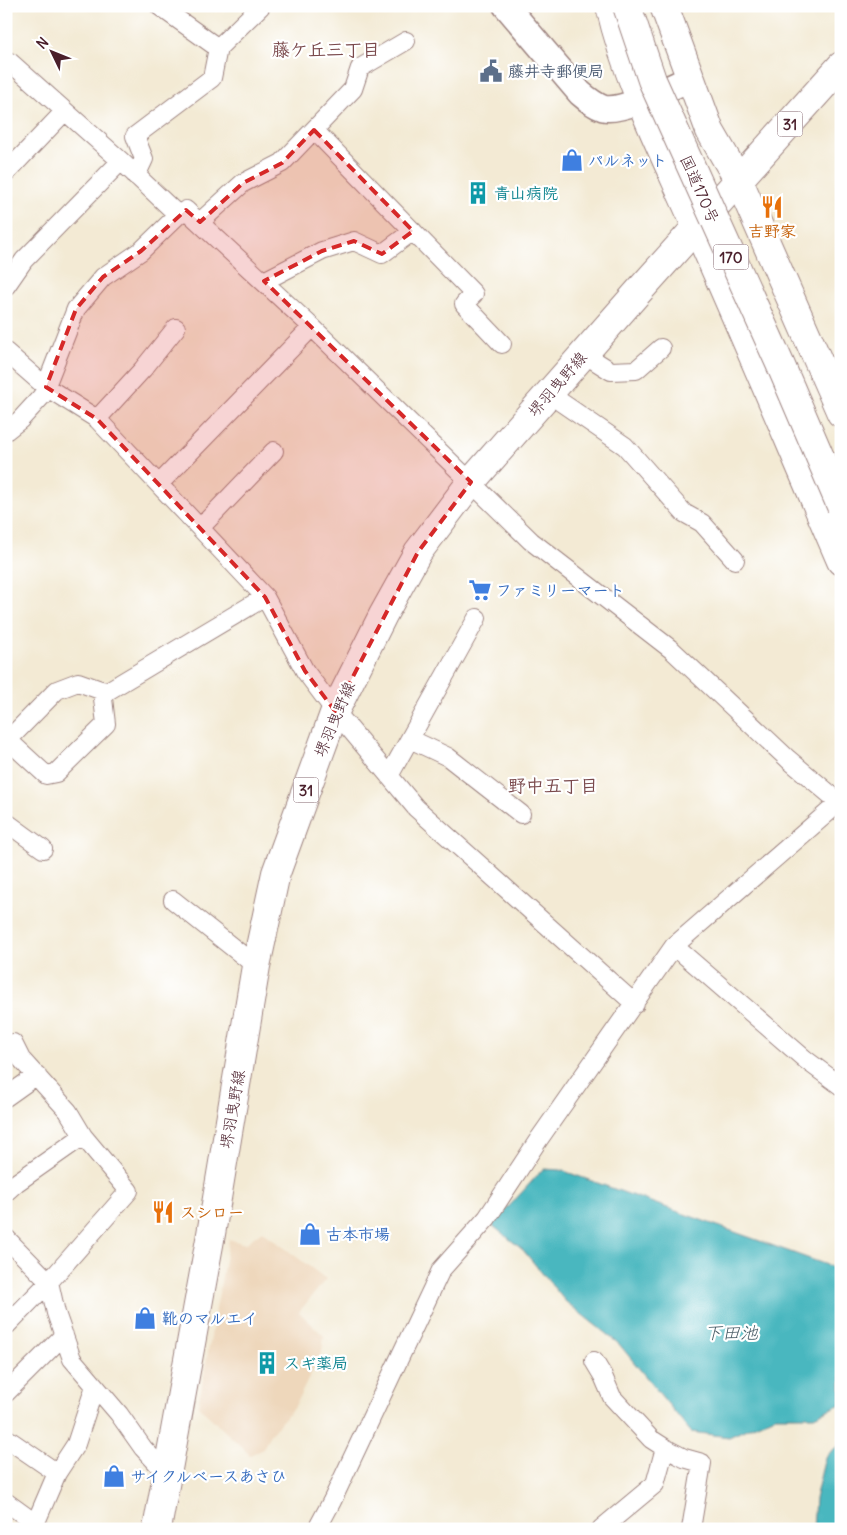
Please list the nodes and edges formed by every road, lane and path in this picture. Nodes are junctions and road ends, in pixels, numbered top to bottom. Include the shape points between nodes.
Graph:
1 (159, 6) edge
2 (261, 6) edge
3 (506, 6) edge
4 (610, 6) edge
5 (627, 6) edge
6 (648, 6) edge
7 (664, 6) edge
8 (406, 41) dead end
9 (218, 48) junction
10 (6, 62) edge
11 (841, 66) edge
12 (691, 78) junction
13 (640, 101) junction
14 (65, 111) junction
15 (314, 130) junction
16 (121, 162) junction
17 (6, 174) edge
18 (136, 176) junction
19 (739, 181) junction
20 (178, 215) junction
21 (200, 222) junction
22 (697, 227) junction
23 (413, 231) junction
24 (264, 281) junction
25 (6, 286) edge
26 (312, 327) junction
27 (176, 328) dead end
28 (502, 344) dead end
29 (661, 348) dead end
30 (6, 352) edge
31 (584, 354) junction
32 (46, 387) junction
33 (549, 394) junction
34 (839, 406) edge
35 (97, 419) junction
36 (6, 431) edge
37 (274, 451) dead end
38 (841, 459) edge
39 (471, 482) junction
40 (159, 484) junction
41 (841, 506) edge
42 (200, 528) junction
43 (735, 560) dead end
44 (841, 561) edge
45 (265, 598) junction
46 (477, 618) dead end
47 (102, 690) junction
48 (335, 710) junction
49 (8, 736) edge
50 (410, 739) junction
51 (389, 776) junction
52 (840, 801) edge
53 (521, 814) dead end
54 (10, 832) edge
55 (43, 849) dead end
56 (172, 900) dead end
57 (674, 946) junction
58 (256, 966) junction
59 (635, 1004) junction
60 (6, 1046) edge
61 (37, 1075) junction
62 (841, 1086) edge
63 (6, 1097) edge
64 (83, 1136) junction
65 (6, 1192) edge
66 (6, 1239) edge
67 (49, 1282) junction
68 (6, 1326) edge
69 (64, 1335) junction
70 (594, 1361) dead end
71 (95, 1386) junction
72 (6, 1393) edge
73 (6, 1438) edge
74 (665, 1448) junction
75 (57, 1473) junction
76 (167, 1474) junction
77 (6, 1502) edge
78 (34, 1526) edge
79 (157, 1529) edge
80 (317, 1529) edge
81 (600, 1529) edge
82 (691, 1529) edge

1 - 9 street
2 - 9 street
3 - 13 main road via 592,103 613,109
4 - 13 main road via 617,38
5 - 41 main road, 国道170号 / 170, bridge via 652,80
6 - 38 main road, 国道170号 / 170 via 667,74
7 - 12 main road
8 - 15 street via 360,68 353,89
9 - 18 street via 212,78 135,136 144,159
10 - 14 street via 10,62
11 - 19 main road, 堺羽曳野線 / 31
12 - 13 main road
12 - 19 main road via 710,131
13 - 22 main road
14 - 16 street
14 - 17 street
15 - 21 street via 282,163 243,184
15 - 23 street
16 - 18 street
16 - 25 street via 24,260
18 - 20 street
19 - 22 main road, 堺羽曳野線 / 31
19 - 34 main road
20 - 21 street via 186,210
20 - 32 street via 141,251 104,277 76,309
21 - 24 street
22 - 31 main road, 堺羽曳野線 / 31
22 - 44 main road
23 - 24 street via 382,254 354,240 322,251
23 - 28 street via 474,294 464,304
24 - 26 street
26 - 39 street
26 - 40 street
27 - 35 street
29 - 31 street via 636,370 612,371
30 - 32 street
31 - 33 main road, 堺羽曳野線 / 31
32 - 35 street
32 - 36 street via 42,396
33 - 39 main road, 堺羽曳野線 / 31
33 - 43 street via 625,446 684,513 702,523
35 - 40 street
37 - 42 street
39 - 48 main road, 堺羽曳野線 / 31 via 418,552
39 - 52 street via 531,540 672,650 788,759
40 - 42 street
42 - 45 street
45 - 47 street via 106,692
45 - 48 street via 305,671
46 - 50 street
47 - 49 street via 78,682 57,690
47 - 49 street via 106,724 56,773 46,775
48 - 51 street
48 - 58 main road, 堺羽曳野線 / 31 via 276,873
50 - 51 street
50 - 53 street via 448,757
51 - 59 street via 416,808
52 - 57 street
54 - 55 street
56 - 58 street
57 - 59 street
57 - 62 street via 806,1060
58 - 76 main road, 堺羽曳野線 / 31
59 - 80 street via 487,1218 441,1270
60 - 61 street via 13,1042 21,1059
61 - 63 street
61 - 64 street via 68,1111
64 - 65 street
64 - 67 street via 129,1190
66 - 67 street
67 - 68 street
67 - 69 street
69 - 71 street via 72,1359
69 - 72 street
70 - 74 street via 612,1396 651,1439
71 - 75 street via 76,1444
71 - 76 street
73 - 75 street
74 - 81 street via 655,1484
74 - 82 street via 702,1463
75 - 78 street
76 - 79 main road, 堺羽曳野線 / 31
77 - 78 street

